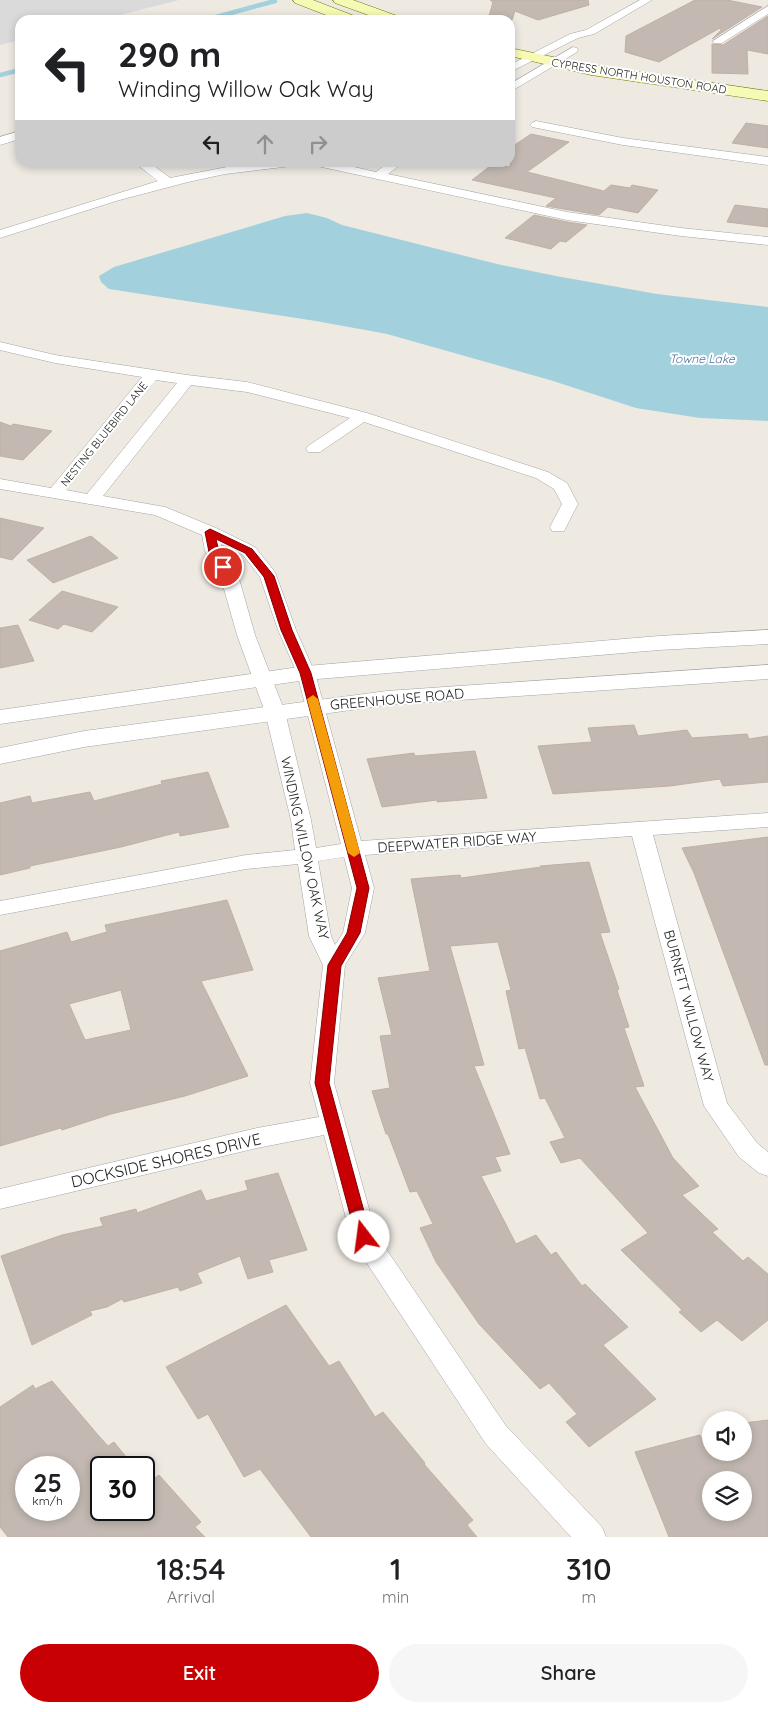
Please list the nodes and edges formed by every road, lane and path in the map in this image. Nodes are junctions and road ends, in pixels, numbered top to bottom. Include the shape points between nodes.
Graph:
1 (300, 0) edge
2 (340, 0) edge
3 (647, 0) edge
4 (768, 9) edge
5 (339, 15) edge
6 (381, 15) edge
7 (590, 32) junction
8 (718, 42) dead end
9 (554, 62) junction
10 (515, 63) edge
11 (535, 65) junction
12 (515, 84) edge
13 (768, 96) edge
14 (768, 108) edge
15 (536, 124) dead end
16 (15, 136) edge
17 (0, 141) edge
18 (768, 161) edge
19 (147, 167) edge
20 (251, 167) edge
21 (336, 167) edge
22 (355, 167) edge
23 (391, 167) edge
24 (351, 170) junction
25 (378, 176) junction
26 (167, 182) junction
27 (0, 234) edge
28 (768, 241) edge
29 (0, 346) edge
30 (153, 374) junction
31 (187, 380) junction
32 (362, 416) junction
33 (314, 449) dead end
34 (0, 484) edge
35 (55, 493) junction
36 (92, 499) junction
37 (558, 527) dead end
38 (210, 532) junction
39 (768, 637) edge
40 (768, 672) edge
41 (306, 673) junction
42 (262, 678) junction
43 (315, 707) junction
44 (275, 712) junction
45 (0, 717) edge
46 (0, 756) edge
47 (768, 820) edge
48 (641, 830) junction
49 (353, 849) junction
50 (307, 856) junction
51 (0, 908) edge
52 (334, 965) junction
53 (333, 1124) junction
54 (768, 1166) edge
55 (0, 1200) edge
56 (591, 1537) edge

1 - 5 main road
2 - 6 main road
3 - 7 street
4 - 8 street
7 - 9 street via 590,39
7 - 11 street via 574,36
9 - 11 main road, CYPRESS NORTH HOUSTON ROAD
9 - 13 main road, CYPRESS NORTH HOUSTON ROAD
10 - 11 main road, CYPRESS NORTH HOUSTON ROAD
11 - 12 street
11 - 14 main road, CYPRESS NORTH HOUSTON ROAD via 647,91
15 - 18 street via 667,149
16 - 17 street
19 - 26 street
20 - 26 street
21 - 24 street
22 - 24 street
23 - 25 street
24 - 25 street
25 - 28 street via 567,216
26 - 27 street
29 - 30 street via 55,359
30 - 31 street
30 - 35 street, NESTING BLUEBIRD LANE
31 - 32 street via 247,387
31 - 36 street
32 - 33 street
32 - 37 street via 542,475 561,486 570,504
34 - 35 street, WINDING WILLOW OAK WAY
35 - 36 street, WINDING WILLOW OAK WAY
36 - 38 street, WINDING WILLOW OAK WAY via 159,511
38 - 41 street, WINDING WILLOW OAK WAY via 248,551 269,576
38 - 42 street, WINDING WILLOW OAK WAY via 214,552 231,582
39 - 41 street
40 - 43 street, GREENHOUSE ROAD via 387,698
41 - 42 street
41 - 43 street, WINDING WILLOW OAK WAY
42 - 44 street, WINDING WILLOW OAK WAY
42 - 45 street
43 - 44 street, GREENHOUSE ROAD
43 - 49 street, WINDING WILLOW OAK WAY
44 - 46 street, GREENHOUSE ROAD via 84,739
44 - 50 street, WINDING WILLOW OAK WAY
47 - 48 street, DEEPWATER RIDGE WAY
48 - 49 street, DEEPWATER RIDGE WAY
48 - 54 street, BURNETT WILLOW WAY via 716,1106 748,1150
49 - 50 street, DEEPWATER RIDGE WAY
49 - 52 street, WINDING WILLOW OAK WAY via 363,888 354,933
50 - 51 street, DEEPWATER RIDGE WAY via 246,862
50 - 52 street, WINDING WILLOW OAK WAY via 320,936
52 - 53 street, WINDING WILLOW OAK WAY via 322,1083
53 - 55 street, DOCKSIDE SHORES DRIVE via 257,1138
53 - 56 street, WINDING WILLOW OAK WAY via 364,1237 496,1435

